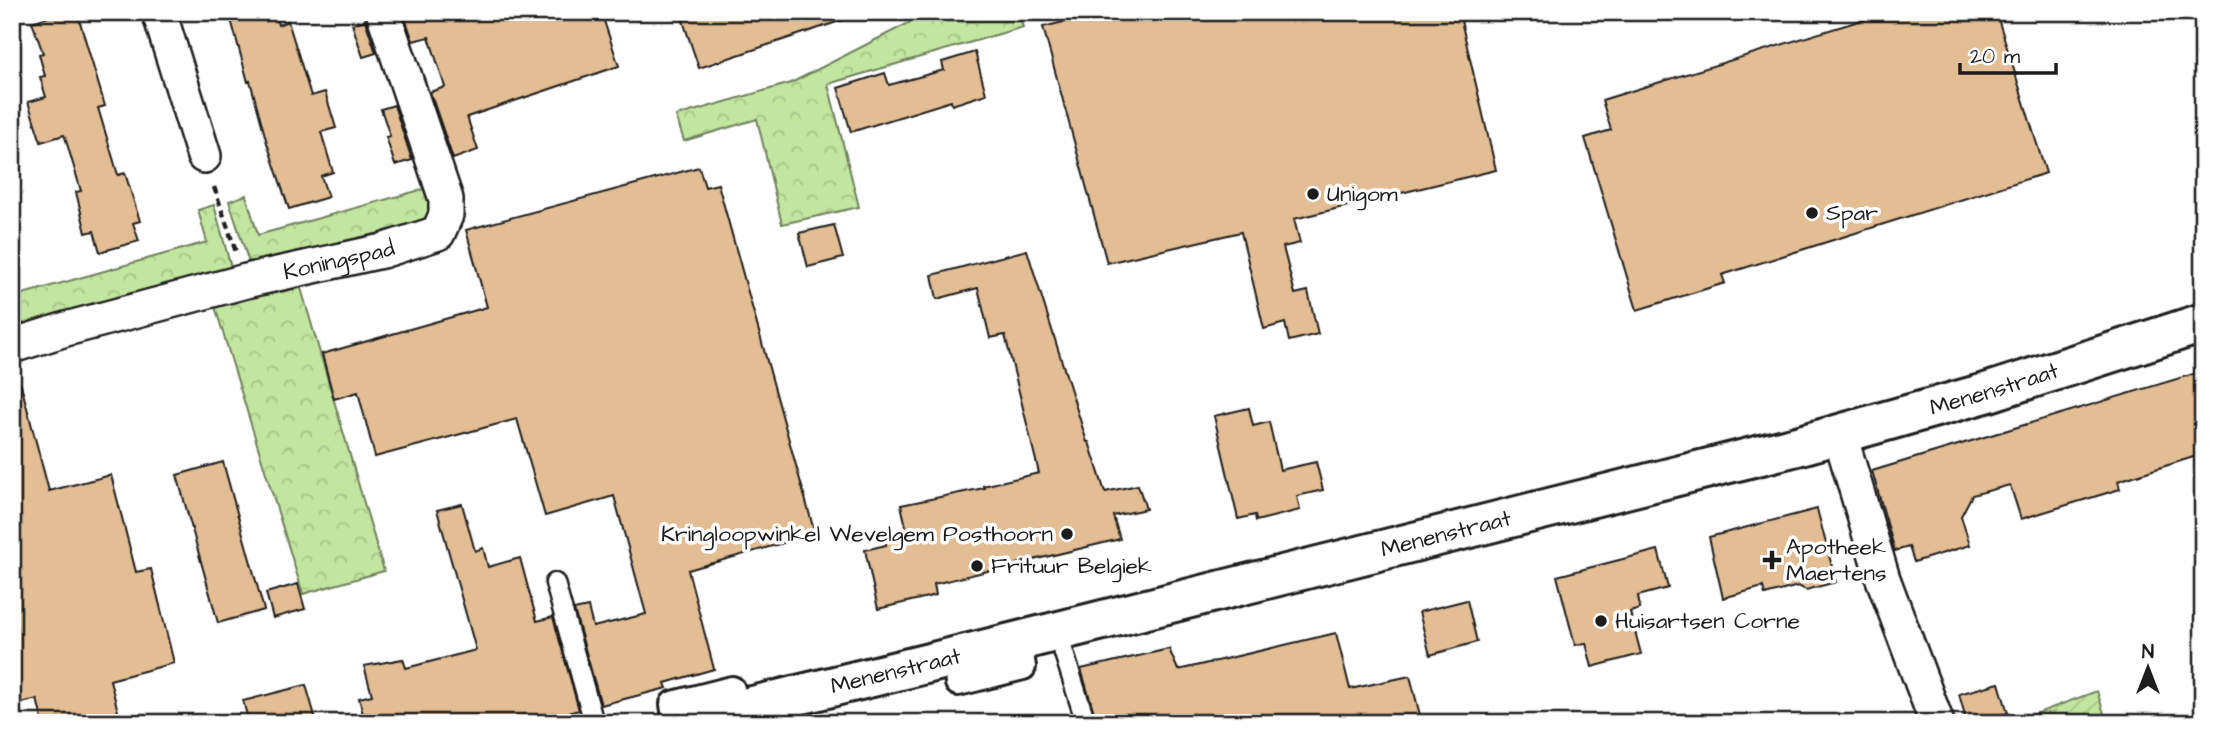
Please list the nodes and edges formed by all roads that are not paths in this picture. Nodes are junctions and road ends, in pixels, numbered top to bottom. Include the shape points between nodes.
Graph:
1 (159, 12) edge
2 (383, 12) edge
3 (204, 156) road end
4 (2203, 323) edge
5 (12, 346) edge
6 (1840, 435) junction
7 (555, 583) dead end
8 (1057, 631) junction
9 (678, 713) edge
10 (594, 723) edge
11 (1086, 723) edge
12 (1937, 723) edge

1 - 3 street
2 - 5 street, Koningspad via 446,199 446,215 438,233
4 - 6 main road, Menenstraat
6 - 8 main road, Menenstraat
6 - 12 street via 1883,579
7 - 10 lane
8 - 9 main road, Menenstraat
8 - 11 lane

